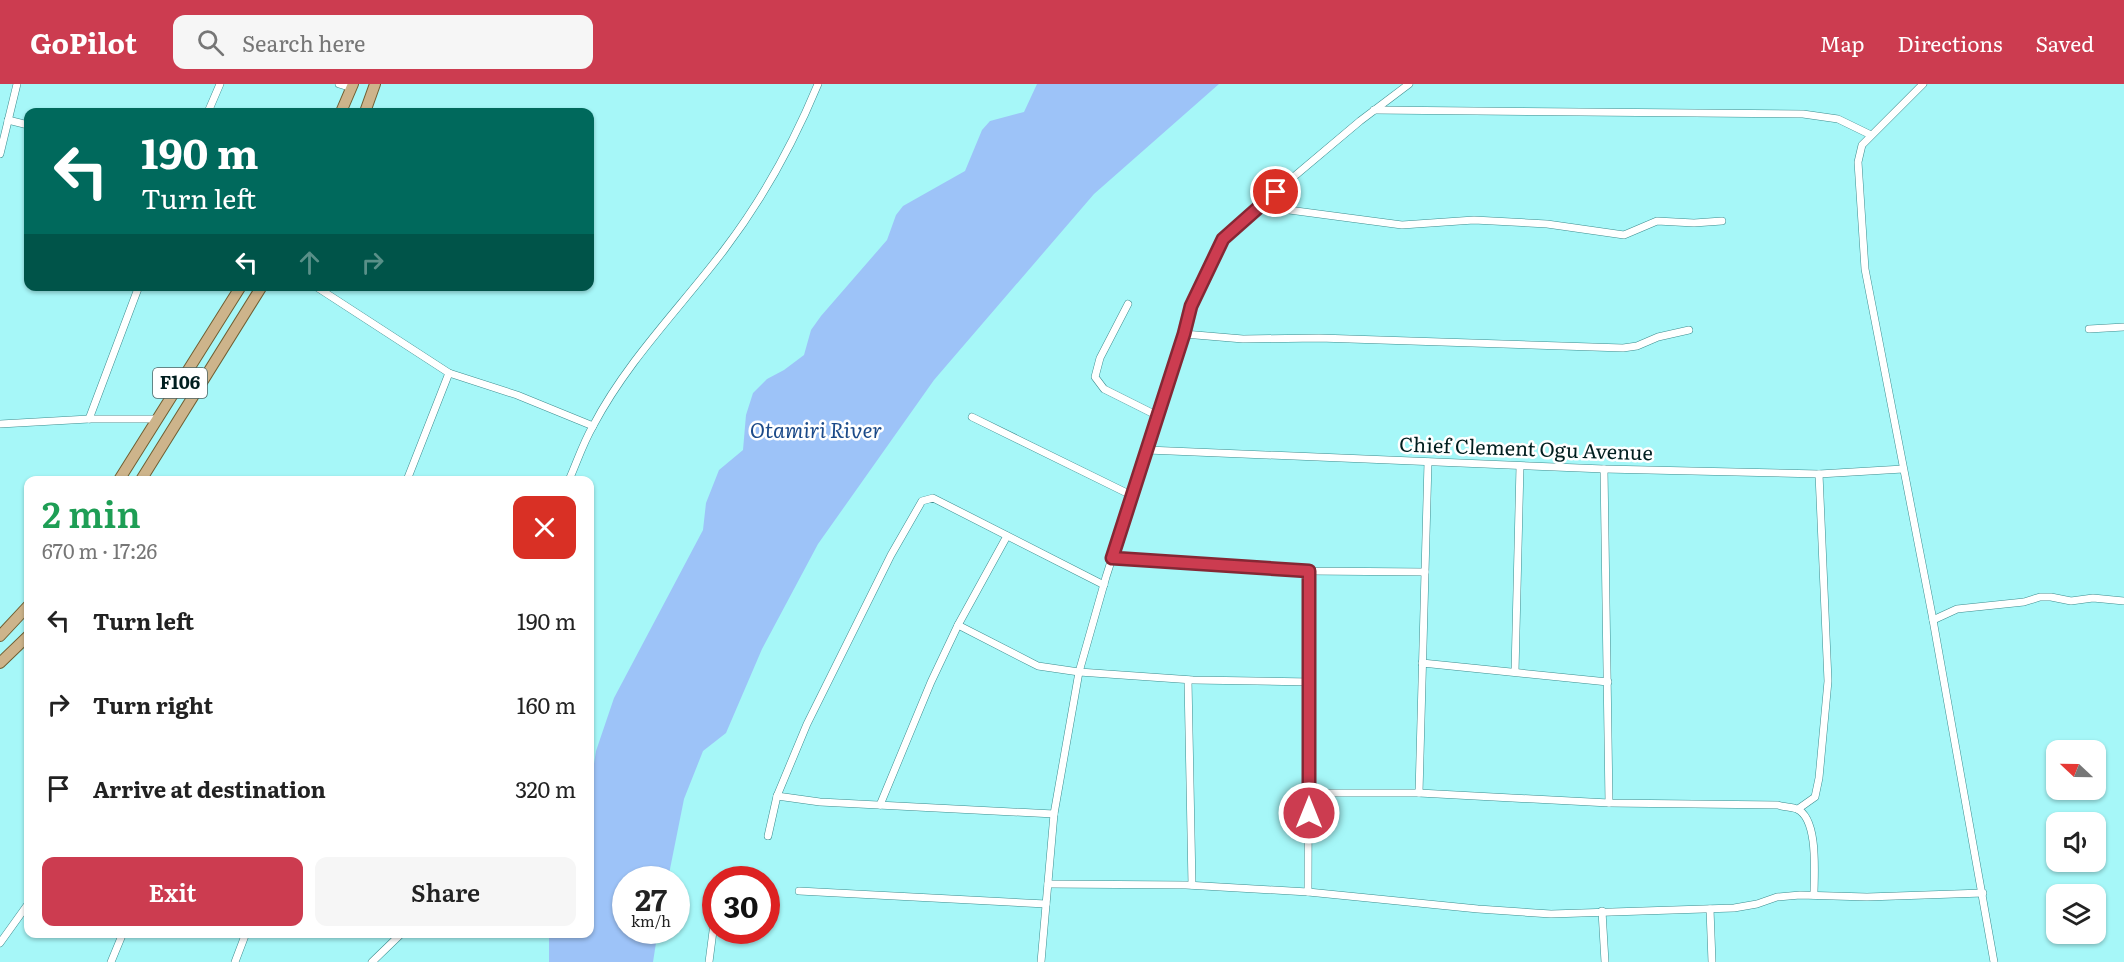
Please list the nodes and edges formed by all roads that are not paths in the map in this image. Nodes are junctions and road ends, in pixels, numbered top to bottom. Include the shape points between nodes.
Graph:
1 (17, 84) edge
2 (220, 84) edge
3 (339, 84) edge
4 (375, 84) edge
5 (819, 84) edge
6 (1409, 84) edge
7 (1923, 84) edge
8 (353, 86) edge
9 (210, 108) edge
10 (343, 108) edge
11 (366, 108) edge
12 (1374, 110) junction
13 (8, 120) junction
14 (24, 124) edge
15 (1871, 135) junction
16 (0, 154) edge
17 (1259, 206) junction
18 (1722, 221) dead end
19 (137, 291) edge
20 (238, 291) edge
21 (259, 291) edge
22 (323, 291) edge
23 (1128, 304) dead end
24 (2124, 327) edge
25 (2089, 329) dead end
26 (1689, 330) dead end
27 (1184, 334) junction
28 (449, 373) junction
29 (1158, 416) junction
30 (972, 417) dead end
31 (89, 419) junction
32 (158, 419) junction
33 (0, 424) edge
34 (592, 426) junction
35 (1147, 450) junction
36 (1428, 462) junction
37 (1520, 466) junction
38 (1604, 469) junction
39 (1903, 469) junction
40 (1819, 474) junction
41 (122, 476) edge
42 (143, 476) edge
43 (409, 476) edge
44 (571, 476) edge
45 (1133, 496) junction
46 (1007, 536) junction
47 (1112, 558) junction
48 (1309, 571) junction
49 (1425, 572) junction
50 (1104, 585) junction
51 (2124, 601) edge
52 (24, 610) edge
53 (1933, 620) junction
54 (958, 625) junction
55 (0, 636) edge
56 (24, 640) edge
57 (0, 663) edge
58 (1422, 663) junction
59 (1079, 672) junction
60 (1515, 672) junction
61 (1188, 680) junction
62 (1310, 682) junction
63 (1608, 682) junction
64 (1309, 793) junction
65 (1419, 793) junction
66 (777, 796) junction
67 (1609, 803) junction
68 (880, 805) junction
69 (1798, 809) junction
70 (1054, 814) junction
71 (768, 836) dead end
72 (1048, 884) junction
73 (1192, 885) junction
74 (799, 891) dead end
75 (1308, 892) junction
76 (1983, 893) junction
77 (1814, 895) junction
78 (1046, 904) junction
79 (1710, 909) junction
80 (24, 910) edge
81 (1602, 911) junction
82 (121, 938) edge
83 (244, 938) edge
84 (397, 938) edge
85 (0, 943) edge
86 (711, 944) edge
87 (111, 962) edge
88 (235, 962) edge
89 (372, 962) edge
90 (709, 962) edge
91 (1041, 962) edge
92 (1605, 962) edge
93 (1712, 962) edge
94 (1994, 962) edge

1 - 13 street
2 - 9 street
3 - 8 street
4 - 11 main road
5 - 34 street via 785,157 731,240 643,351
6 - 12 street
7 - 15 street
8 - 10 main road
12 - 15 street via 1803,114 1838,119
12 - 17 street
13 - 14 street
13 - 16 street
15 - 39 street via 1862,145 1858,162 1865,269
17 - 18 street via 1402,225 1474,220 1624,234 1657,221
17 - 27 street via 1223,239 1191,306
19 - 31 street
20 - 32 main road, F106
21 - 42 main road, F106
22 - 28 street
23 - 29 street via 1100,358 1095,377 1104,389
24 - 25 street
26 - 27 street via 1623,348 1243,339
27 - 29 street
28 - 34 street via 517,395
28 - 43 street
29 - 35 street
30 - 45 street
31 - 32 street
31 - 33 street
32 - 41 main road, F106
34 - 44 street
35 - 36 street, Chief Clement Ogu Avenue
35 - 45 street
36 - 37 street, Chief Clement Ogu Avenue
36 - 49 street
37 - 38 street, Chief Clement Ogu Avenue
37 - 60 street
38 - 40 street, Chief Clement Ogu Avenue
38 - 63 street
39 - 40 street, Chief Clement Ogu Avenue
39 - 53 street
40 - 69 street via 1828,681 1815,797
45 - 47 street
46 - 50 street
46 - 54 street
46 - 66 street via 933,498 922,501 807,724
47 - 48 street
47 - 50 street
48 - 49 street
48 - 62 street
49 - 58 street
50 - 59 street
51 - 53 street via 2093,598 2071,602 2040,597 1957,609
52 - 55 main road
53 - 76 street
54 - 59 street via 1038,666
54 - 68 street
56 - 57 main road
58 - 60 street
58 - 65 street
59 - 61 street
59 - 70 street
60 - 63 street
61 - 62 street
61 - 73 street
62 - 64 street
63 - 67 street
64 - 65 street
64 - 75 street
65 - 67 street
66 - 68 street
66 - 71 street
67 - 69 street via 1778,805
68 - 70 street
69 - 77 street via 1808,819 1814,852
70 - 72 street
72 - 73 street
72 - 78 street
73 - 75 street
74 - 78 street
75 - 81 street via 1488,910 1551,914
76 - 77 street
76 - 94 street
77 - 79 street
78 - 91 street
79 - 81 street
79 - 93 street
80 - 85 street
81 - 92 street
82 - 87 street
83 - 88 street
84 - 89 street
86 - 90 street

